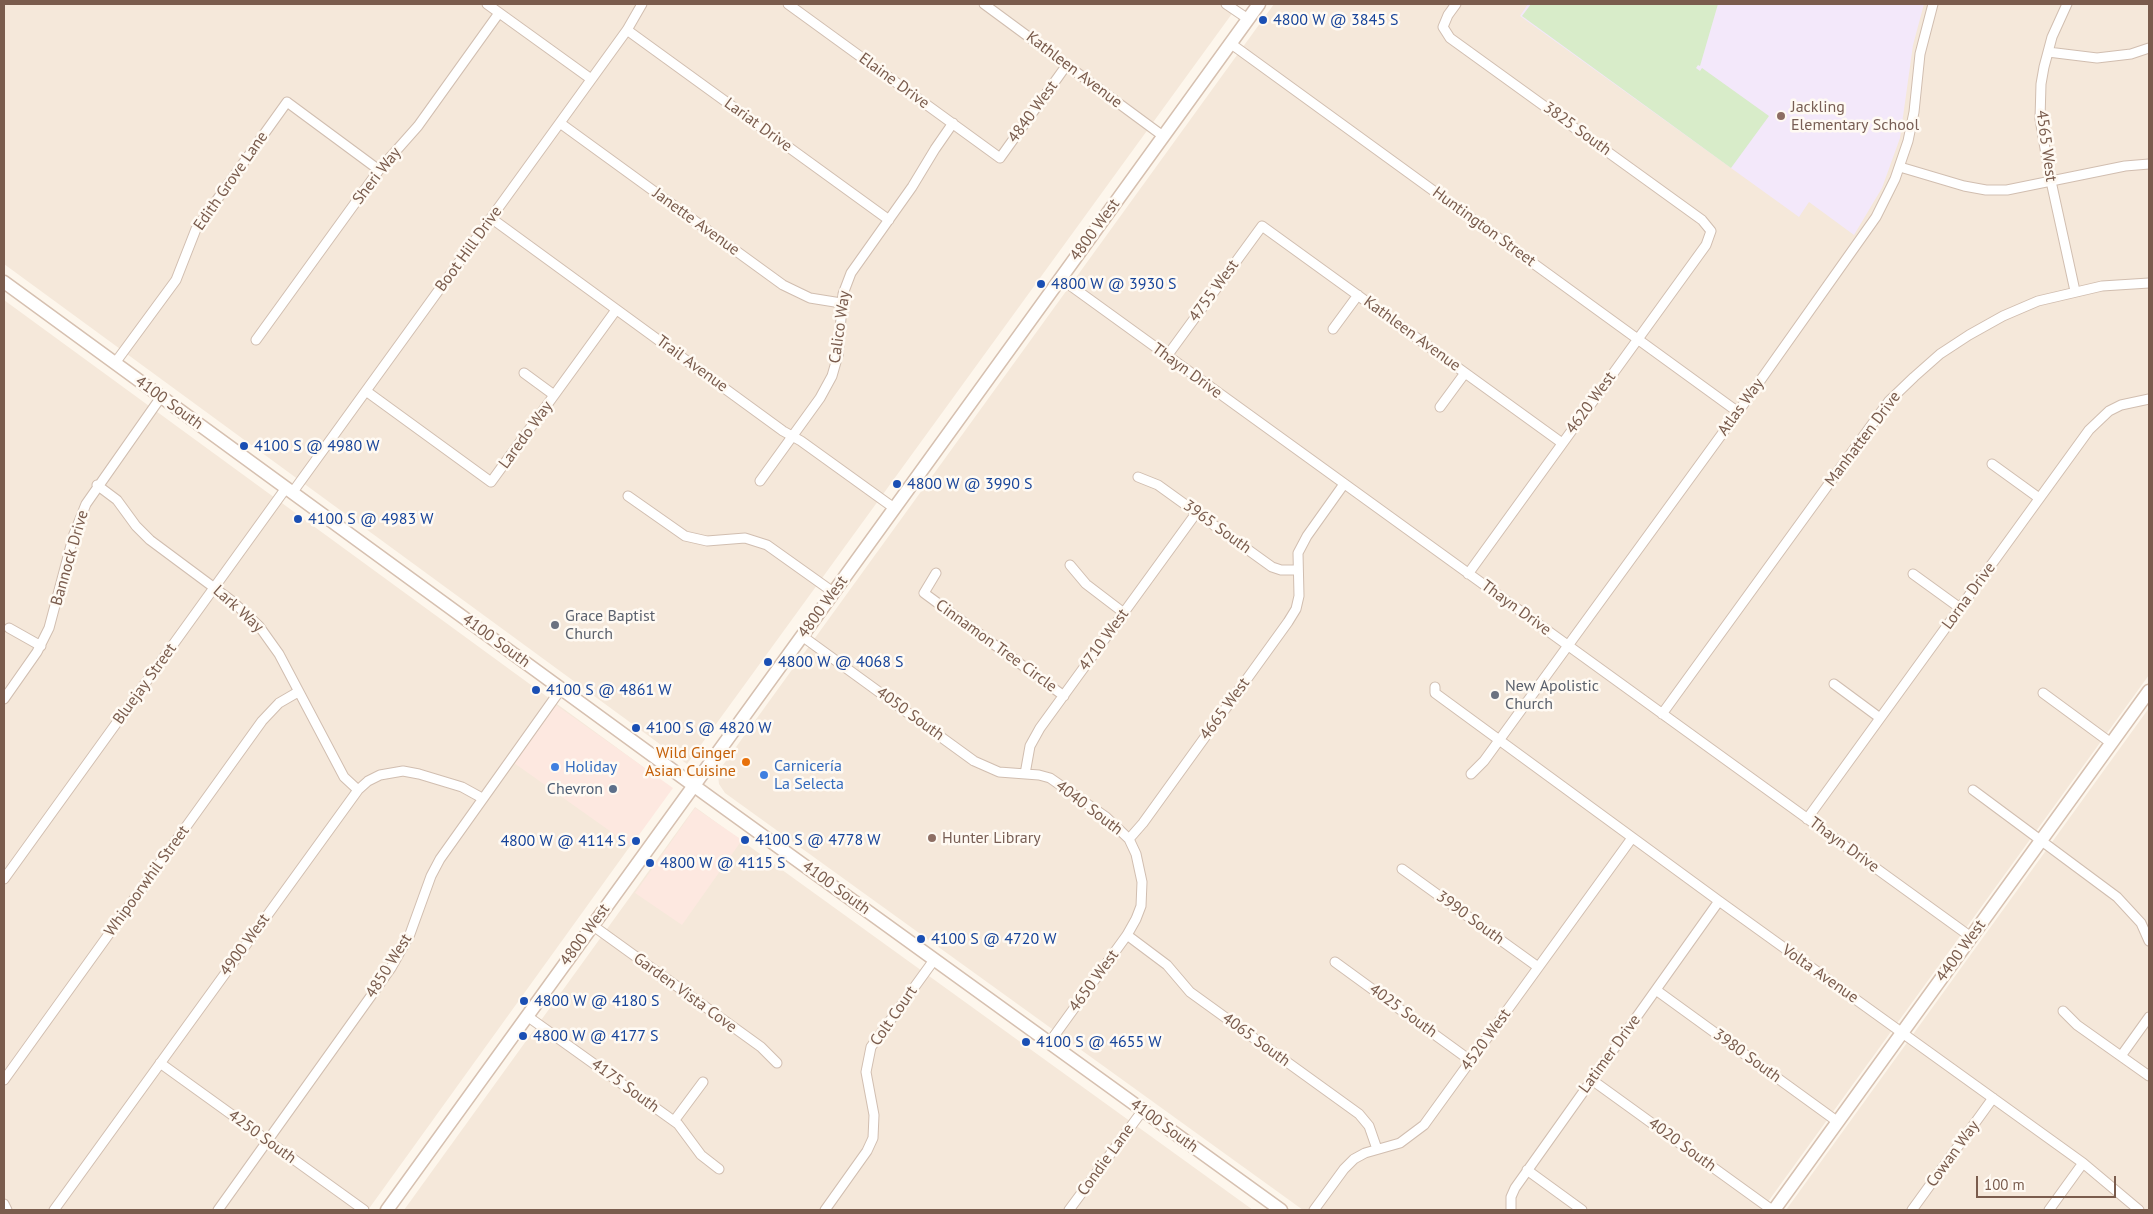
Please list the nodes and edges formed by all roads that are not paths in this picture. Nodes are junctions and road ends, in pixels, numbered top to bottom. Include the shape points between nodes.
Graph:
1 (487, 4) edge
2 (642, 4) edge
3 (788, 4) edge
4 (984, 4) edge
5 (1226, 4) edge
6 (1259, 4) edge
7 (1456, 4) edge
8 (1933, 4) edge
9 (2067, 4) edge
10 (499, 13) junction
11 (1248, 19) junction
12 (627, 30) junction
13 (1230, 43) junction
14 (2149, 48) edge
15 (2048, 52) junction
16 (1066, 66) junction
17 (591, 80) junction
18 (560, 123) junction
19 (953, 123) junction
20 (1163, 136) junction
21 (1000, 158) joint
22 (2149, 164) edge
23 (1900, 167) junction
24 (379, 170) junction
25 (2051, 182) junction
26 (491, 218) junction
27 (889, 220) junction
28 (1262, 226) joint
29 (1711, 231) joint
30 (1060, 278) junction
31 (4, 282) edge
32 (2149, 283) edge
33 (2075, 291) junction
34 (1358, 295) junction
35 (842, 303) junction
36 (616, 310) junction
37 (1333, 330) dead end
38 (1638, 339) junction
39 (256, 340) dead end
40 (1167, 356) junction
41 (115, 363) junction
42 (524, 373) dead end
43 (1465, 373) junction
44 (366, 391) junction
45 (554, 395) junction
46 (161, 396) junction
47 (2149, 399) edge
48 (1440, 407) dead end
49 (1738, 412) junction
50 (793, 436) junction
51 (1562, 443) junction
52 (1992, 464) dead end
53 (1138, 477) dead end
54 (760, 481) dead end
55 (1344, 484) junction
56 (97, 485) junction
57 (289, 490) junction
58 (628, 496) dead end
59 (2039, 498) junction
60 (894, 508) junction
61 (1197, 512) junction
62 (1070, 565) dead end
63 (1298, 570) junction
64 (936, 573) dead end
65 (1468, 574) junction
66 (1913, 574) dead end
67 (214, 587) junction
68 (833, 592) junction
69 (1960, 608) junction
70 (1124, 613) junction
71 (8, 628) dead end
72 (802, 636) junction
73 (41, 646) junction
74 (1568, 646) junction
75 (1834, 684) dead end
76 (1435, 686) dead end
77 (560, 688) junction
78 (2149, 691) edge
79 (298, 692) junction
80 (2043, 693) dead end
81 (1064, 696) junction
82 (4, 698) edge
83 (1662, 714) junction
84 (1880, 718) junction
85 (1500, 740) junction
86 (2111, 743) junction
87 (1025, 774) junction
88 (1471, 774) dead end
89 (693, 785) junction
90 (358, 790) junction
91 (1973, 790) dead end
92 (482, 798) junction
93 (1807, 819) junction
94 (1632, 838) junction
95 (1129, 839) junction
96 (2041, 841) junction
97 (1402, 869) dead end
98 (4, 879) edge
99 (1719, 902) junction
100 (1136, 919) joint
101 (592, 925) junction
102 (1127, 935) junction
103 (1971, 937) junction
104 (2149, 941) edge
105 (934, 960) junction
106 (1335, 962) dead end
107 (1538, 967) junction
108 (1656, 990) junction
109 (2063, 1011) dead end
110 (527, 1016) junction
111 (2149, 1017) edge
112 (1902, 1032) junction
113 (1050, 1043) junction
114 (2121, 1056) junction
115 (1471, 1060) junction
116 (160, 1063) junction
117 (777, 1063) dead end
118 (2149, 1076) edge
119 (4, 1080) edge
120 (1592, 1080) junction
121 (703, 1082) dead end
122 (1993, 1098) junction
123 (1142, 1110) junction
124 (674, 1121) junction
125 (1838, 1122) junction
126 (268, 1141) junction
127 (1377, 1149) junction
128 (2083, 1163) junction
129 (719, 1170) dead end
130 (1527, 1170) junction
131 (4, 1204) edge
132 (7, 1210) edge
133 (54, 1210) edge
134 (218, 1210) edge
135 (364, 1210) edge
136 (387, 1210) edge
137 (825, 1210) edge
138 (1069, 1210) edge
139 (1281, 1210) edge
140 (1314, 1210) edge
141 (1511, 1210) edge
142 (1582, 1210) edge
143 (1773, 1210) edge
144 (1912, 1210) edge
145 (2049, 1210) edge
146 (2138, 1210) edge

1 - 10 street
2 - 12 street, Boot Hill Drive
3 - 19 street, Elaine Drive
4 - 16 street, Kathleen Avenue
5 - 11 street
6 - 11 main road, 4800 West
7 - 29 street, 3825 South via 1443,27 1450,38 1699,218
8 - 23 street, Atlas Way via 1920,54 1912,126
9 - 15 street, 4565 West
10 - 17 street
10 - 24 street, Sheri Way via 418,126
11 - 13 main road, 4800 West
12 - 17 street, Boot Hill Drive
12 - 27 street, Lariat Drive
13 - 20 main road, 4800 West
13 - 38 street, Huntington Street
14 - 15 street via 2097,58
15 - 25 street, 4565 West via 2041,84 2040,119
16 - 20 street, Kathleen Avenue
16 - 21 street, 4840 West
17 - 18 street, Boot Hill Drive
18 - 26 street, Boot Hill Drive
18 - 35 street, Janette Avenue via 783,285 803,296
19 - 21 street, Elaine Drive
19 - 27 street, Calico Way
20 - 30 main road, 4800 West
22 - 25 street
23 - 25 street via 1986,190 2007,190
23 - 49 street, Atlas Way via 1884,205 1866,233
24 - 39 street, Sheri Way
24 - 41 street, Edith Grove Lane via 287,102 196,229 176,280
25 - 33 street, 4565 West
26 - 36 street, Trail Avenue
26 - 44 street, Boot Hill Drive
27 - 35 street, Calico Way via 851,273
28 - 34 street, Kathleen Avenue
28 - 40 street, 4755 West
29 - 38 street, 4620 West via 1706,245
30 - 40 street, Thayn Drive
30 - 60 main road, 4800 West
31 - 41 main road, 4100 South
32 - 33 street, Manhatten Drive
33 - 83 street, Manhatten Drive via 2038,301 1969,335 1940,354 1889,402
34 - 37 street
34 - 43 street, Kathleen Avenue
35 - 50 street, Calico Way via 835,368 825,391
36 - 45 street, Laredo Way
36 - 50 street, Trail Avenue
38 - 49 street, Huntington Street
38 - 51 street, 4620 West
40 - 55 street, Thayn Drive
41 - 46 main road, 4100 South
42 - 45 street
43 - 48 street
43 - 51 street, Kathleen Avenue
44 - 45 street, Laredo Way via 491,482
44 - 57 street, Boot Hill Drive
46 - 56 street, Bannock Drive
46 - 57 main road, 4100 South
47 - 59 street, Lorna Drive via 2122,405 2098,420
49 - 74 street, Atlas Way
50 - 54 street, Calico Way
50 - 60 street, Trail Avenue
51 - 65 street, 4620 West
52 - 59 street
53 - 61 street, 3965 South via 1158,485
55 - 63 street, 4665 West via 1301,545
55 - 65 street, Thayn Drive
56 - 67 street, Lark Way via 117,500 150,540
56 - 73 street, Bannock Drive via 77,524 55,610
57 - 67 street, Bluejay Street
57 - 77 main road, 4100 South
58 - 68 street via 686,536 707,541 745,538 767,545
59 - 69 street, Lorna Drive
60 - 68 main road, 4800 West
61 - 63 street, 3965 South via 1272,567
61 - 70 street, 4710 West
62 - 70 street via 1086,584
63 - 95 street, 4665 West via 1299,596 1288,622
64 - 81 street, Cinnamon Tree Circle via 924,593
65 - 74 street, Thayn Drive
66 - 69 street
67 - 79 street, Lark Way via 246,613 266,635
67 - 98 street, Bluejay Street
68 - 72 main road, 4800 West
69 - 84 street, Lorna Drive
70 - 81 street, 4710 West
71 - 73 street
72 - 87 street, 4050 South via 974,761 999,772
72 - 89 main road, 4800 West
73 - 82 street, Bannock Drive
74 - 83 street, Thayn Drive
74 - 85 street, Atlas Way
75 - 84 street
76 - 85 street, Volta Avenue via 1436,693
77 - 89 main road, 4100 South
77 - 92 street, 4850 West
78 - 86 main road, 4400 West
79 - 90 street, Lark Way via 344,776
79 - 119 street, Whipoorwhil Street via 279,703 262,721
80 - 86 street
81 - 87 street, 4710 West via 1030,746
83 - 93 street, Thayn Drive
84 - 93 street, Lorna Drive
85 - 88 street, Atlas Way
85 - 94 street, Volta Avenue
86 - 96 main road, 4400 West
87 - 95 street, 4040 South via 1039,775 1060,784 1106,817
89 - 101 main road, 4800 West
89 - 105 main road, 4100 South
90 - 92 street, 4900 West via 380,776 404,771 462,787
90 - 116 street, 4900 West
91 - 96 street
92 - 126 street, 4850 West via 440,858 412,930 396,961
93 - 103 street, Thayn Drive
94 - 99 street, Volta Avenue
94 - 107 street, 4520 West
95 - 100 street, 4040 South via 1142,882 1141,906
96 - 103 main road, 4400 West
96 - 104 street via 2117,897 2141,924
97 - 107 street, 3990 South
99 - 108 street, Latimer Drive
99 - 112 street, Volta Avenue
100 - 102 street, 4650 West
101 - 110 main road, 4800 West
101 - 117 street, Garden Vista Cove via 761,1047
102 - 113 street, 4650 West
102 - 127 street, 4065 South via 1167,965 1190,992 1359,1114 1369,1126
103 - 112 main road, 4400 West
105 - 113 main road, 4100 South
105 - 137 street, Colt Court via 872,1047 866,1072 874,1115 873,1138 868,1151
106 - 115 street, 4025 South
107 - 115 street, 4520 West
108 - 120 street, Latimer Drive
108 - 125 street, 3980 South
109 - 114 street
110 - 124 street, 4175 South
110 - 136 main road, 4800 West
111 - 114 street
112 - 122 street, Volta Avenue
112 - 125 main road, 4400 West
113 - 123 main road, 4100 South
114 - 118 street
115 - 127 street, 4520 West via 1418,1131 1400,1143
116 - 126 street, 4250 South
116 - 133 street, 4900 West
120 - 130 street, Latimer Drive
120 - 143 street, 4020 South
121 - 124 street, 4175 South
122 - 128 street, Volta Avenue
122 - 144 street, Cowan Way
123 - 138 street, Condie Lane
123 - 139 main road, 4100 South
124 - 129 street, 4175 South via 701,1155
125 - 143 main road, 4400 West
126 - 134 street, 4850 West
126 - 135 street, 4250 South
127 - 140 street, 4520 West via 1349,1163
128 - 145 street
128 - 146 street, Volta Avenue
130 - 141 street, Latimer Drive via 1513,1192
130 - 142 street
131 - 132 street

